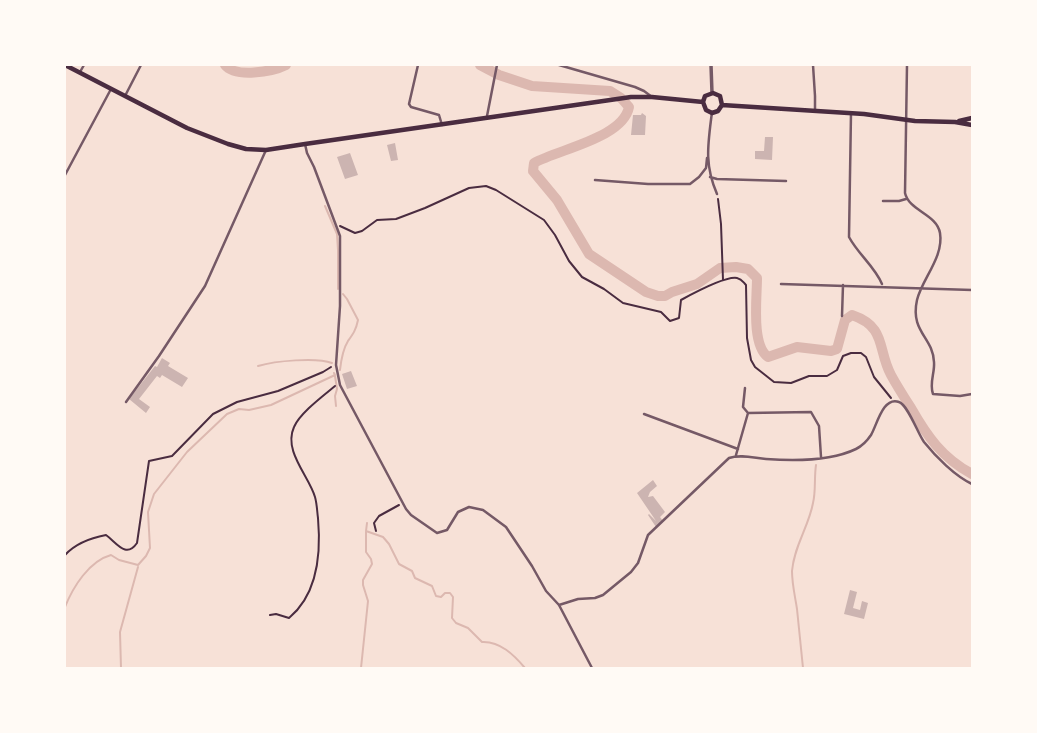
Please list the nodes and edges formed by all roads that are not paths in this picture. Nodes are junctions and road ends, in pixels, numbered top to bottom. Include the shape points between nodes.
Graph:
1 (65, 65) edge
2 (84, 65) edge
3 (141, 65) edge
4 (418, 65) edge
5 (559, 65) edge
6 (711, 65) edge
7 (813, 65) edge
8 (907, 65) edge
9 (496, 67) edge
10 (80, 72) junction
11 (111, 89) junction
12 (712, 93) junction
13 (125, 96) junction
14 (652, 97) junction
15 (703, 102) junction
16 (723, 105) junction
17 (815, 111) junction
18 (712, 112) junction
19 (851, 113) junction
20 (487, 118) junction
21 (972, 118) edge
22 (906, 120) junction
23 (955, 122) junction
24 (442, 125) junction
25 (972, 125) edge
26 (305, 144) junction
27 (267, 150) junction
28 (708, 158) junction
29 (65, 175) edge
30 (710, 177) junction
31 (595, 180) dead end
32 (786, 181) dead end
33 (717, 194) road end
34 (906, 199) junction
35 (883, 201) dead end
36 (781, 284) dead end
37 (843, 285) junction
38 (882, 286) junction
39 (921, 287) junction
40 (972, 290) edge
41 (842, 316) dead end
42 (745, 388) dead end
43 (972, 394) edge
44 (125, 402) dead end
45 (748, 412) junction
46 (643, 414) dead end
47 (738, 449) junction
48 (736, 455) junction
49 (821, 457) junction
50 (972, 484) edge
51 (559, 605) junction
52 (593, 668) edge

1 - 10 main road
2 - 10 street
3 - 13 street
4 - 24 street via 411,107 439,115
5 - 14 street via 635,87
6 - 12 street
7 - 17 street
8 - 22 street
9 - 20 street
10 - 11 main road
11 - 13 main road
11 - 29 street
12 - 15 main road
12 - 16 main road via 720,96
13 - 27 main road via 202,135 236,147
14 - 15 main road
14 - 20 main road
15 - 18 main road
16 - 17 main road
16 - 18 main road
17 - 19 main road
18 - 28 street
19 - 22 main road
19 - 38 street via 849,237
20 - 24 main road
21 - 23 main road
22 - 23 main road
22 - 34 street
23 - 25 main road
24 - 26 main road
26 - 27 main road
26 - 51 street via 340,236 336,365 342,390 403,503 411,515 437,533 447,530 465,508 475,507 493,516 506,527
27 - 44 street via 205,286
28 - 30 street
28 - 31 street via 706,168 690,184
30 - 32 street
30 - 33 street
34 - 35 street
34 - 39 street via 932,220 940,234 938,252
36 - 37 street
37 - 38 street
37 - 41 street
38 - 39 street
39 - 40 street
39 - 43 street via 915,314 934,360 933,394
42 - 45 street via 743,407
45 - 47 street
45 - 49 street via 811,412 819,426
46 - 47 street
47 - 48 street
48 - 49 street via 770,460
48 - 51 street via 648,535 631,572 603,595
49 - 50 street via 863,445 883,409 892,401 900,402 924,442
51 - 52 street

